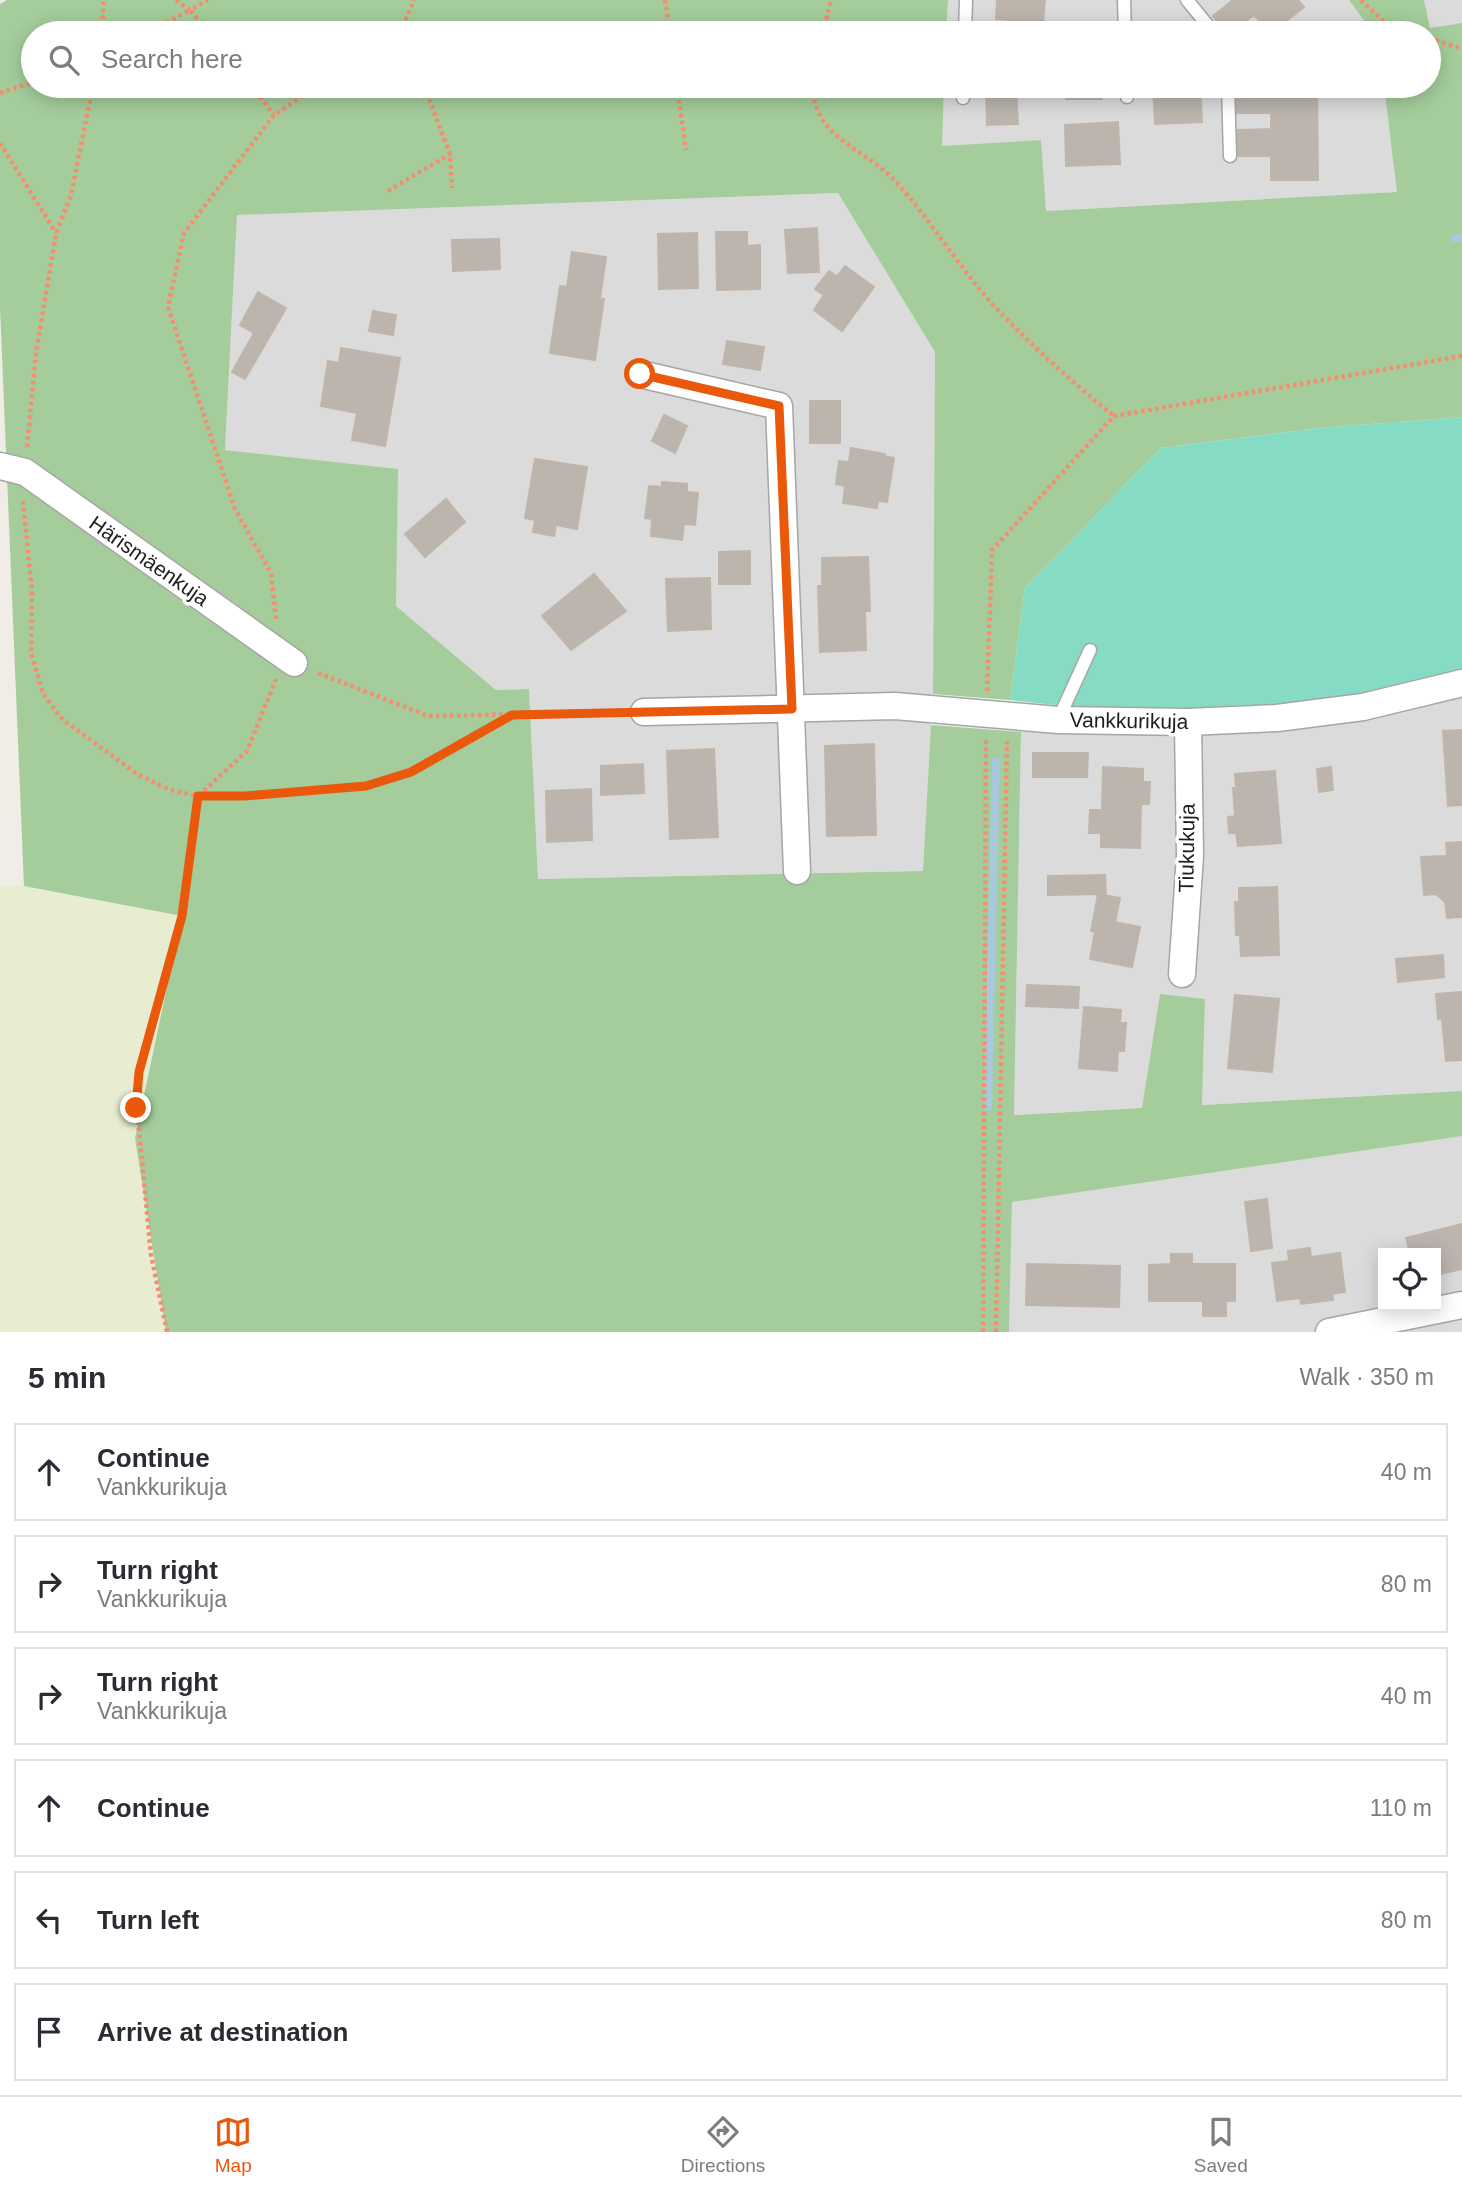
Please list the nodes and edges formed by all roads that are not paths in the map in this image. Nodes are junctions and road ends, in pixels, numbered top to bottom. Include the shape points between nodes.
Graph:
1 (966, 0) edge
2 (1124, 0) edge
3 (1188, 0) edge
4 (965, 21) edge
5 (1125, 21) edge
6 (1205, 21) edge
7 (1228, 98) edge
8 (1230, 156) dead end
9 (640, 374) dead end
10 (12, 469) edge
11 (1090, 650) dead end
12 (287, 659) road end
13 (1462, 683) edge
14 (792, 709) junction
15 (644, 712) road end
16 (1058, 720) junction
17 (1188, 722) junction
18 (797, 871) dead end
19 (1182, 974) dead end
20 (1462, 1305) edge
21 (1329, 1332) edge

1 - 4 lane
2 - 5 lane
3 - 6 lane
7 - 8 lane
9 - 14 street via 779,406
10 - 12 street, Härismäenkuja
11 - 16 lane
13 - 17 street, Vankkurikuja via 1363,707 1277,718
14 - 15 street, Vankkurikuja
14 - 16 street, Vankkurikuja via 895,706
14 - 18 street
16 - 17 street, Vankkurikuja
17 - 19 street, Tiukukuja via 1190,856
20 - 21 street

